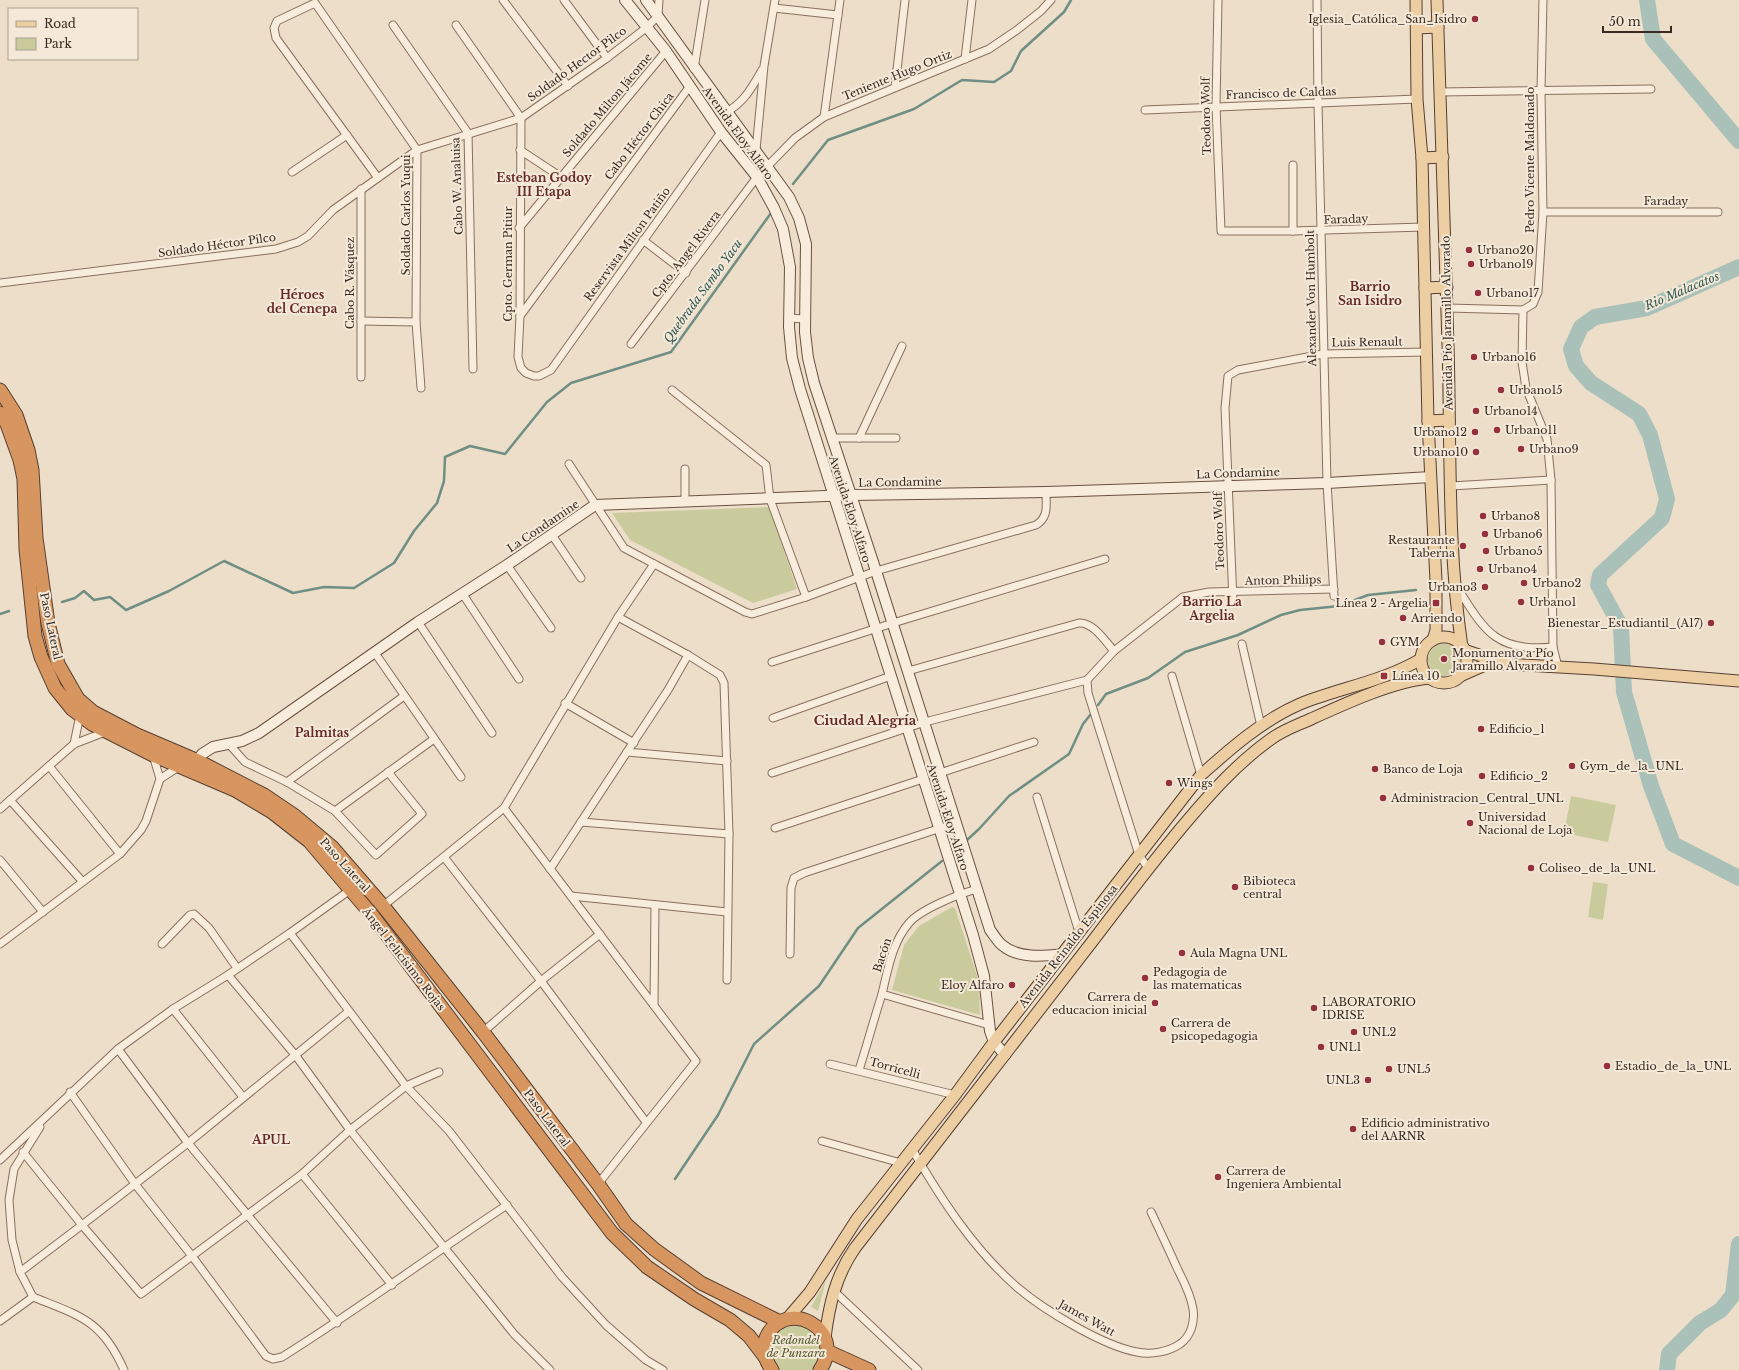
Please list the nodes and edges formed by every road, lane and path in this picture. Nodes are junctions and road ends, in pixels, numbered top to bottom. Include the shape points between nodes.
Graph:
1 (503, 0) edge
2 (564, 0) edge
3 (626, 0) edge
4 (646, 0) edge
5 (659, 0) edge
6 (705, 0) edge
7 (840, 0) edge
8 (906, 0) edge
9 (972, 0) edge
10 (1051, 0) edge
11 (1218, 0) edge
12 (1317, 0) edge
13 (1416, 0) edge
14 (1437, 0) edge
15 (1542, 0) edge
16 (774, 4) edge
17 (838, 15) junction
18 (658, 16) junction
19 (393, 25) dead end
20 (456, 25) dead end
21 (1438, 27) junction
22 (646, 28) junction
23 (1417, 28) junction
24 (666, 51) junction
25 (607, 58) junction
26 (965, 59) junction
27 (764, 66) junction
28 (694, 69) junction
29 (568, 86) junction
30 (690, 86) junction
31 (896, 87) junction
32 (1651, 89) dead end
33 (1541, 91) junction
34 (1440, 92) junction
35 (1418, 99) junction
36 (1318, 103) junction
37 (1216, 106) junction
38 (1145, 110) dead end
39 (726, 112) junction
40 (824, 117) junction
41 (521, 118) junction
42 (721, 132) junction
43 (468, 133) junction
44 (347, 135) junction
45 (417, 150) junction
46 (520, 150) junction
47 (756, 150) junction
48 (1443, 157) junction
49 (1422, 158) junction
50 (767, 165) junction
51 (1293, 165) dead end
52 (292, 172) dead end
53 (561, 177) junction
54 (757, 177) junction
55 (378, 178) junction
56 (361, 189) junction
57 (1543, 212) junction
58 (1718, 212) dead end
59 (1423, 227) junction
60 (519, 228) junction
61 (1221, 231) joint
62 (1293, 231) junction
63 (1321, 231) junction
64 (643, 240) junction
65 (686, 272) junction
66 (0, 283) edge
67 (1447, 287) junction
68 (1425, 288) junction
69 (1448, 308) junction
70 (1523, 310) junction
71 (520, 316) junction
72 (789, 318) junction
73 (805, 319) junction
74 (361, 321) junction
75 (416, 322) junction
76 (631, 344) dead end
77 (902, 346) dead end
78 (1426, 352) junction
79 (1323, 354) junction
80 (473, 369) dead end
81 (551, 370) joint
82 (1238, 370) joint
83 (361, 377) dead end
84 (421, 388) dead end
85 (0, 390) edge
86 (672, 390) dead end
87 (0, 413) edge
88 (1449, 420) junction
89 (1428, 421) junction
90 (833, 438) junction
91 (859, 438) junction
92 (896, 438) dead end
93 (569, 464) dead end
94 (684, 469) dead end
95 (1431, 477) junction
96 (1552, 480) junction
97 (1327, 483) junction
98 (1228, 486) junction
99 (1451, 486) junction
100 (1046, 492) junction
101 (851, 495) junction
102 (833, 496) junction
103 (770, 499) junction
104 (685, 502) junction
105 (595, 505) junction
106 (552, 535) junction
107 (1453, 547) junction
108 (1435, 548) junction
109 (1105, 559) dead end
110 (654, 564) junction
111 (507, 565) junction
112 (876, 570) junction
113 (859, 576) junction
114 (581, 578) dead end
115 (1455, 585) junction
116 (1232, 592) junction
117 (462, 593) junction
118 (1334, 593) joint
119 (806, 597) junction
120 (1232, 601) dead end
121 (618, 617) junction
122 (418, 622) junction
123 (893, 623) junction
124 (551, 628) dead end
125 (876, 629) junction
126 (1433, 640) junction
127 (1242, 644) dead end
128 (1553, 647) junction
129 (1463, 648) junction
130 (1114, 650) junction
131 (375, 653) junction
132 (688, 655) junction
133 (1420, 659) junction
134 (1494, 661) junction
135 (772, 662) dead end
136 (1558, 667) junction
137 (908, 671) junction
138 (891, 676) junction
139 (1172, 676) dead end
140 (1460, 676) junction
141 (1429, 678) junction
142 (519, 679) dead end
143 (1087, 680) junction
144 (1739, 681) edge
145 (404, 696) junction
146 (565, 703) junction
147 (80, 715) junction
148 (773, 718) dead end
149 (925, 722) junction
150 (1261, 726) junction
151 (907, 729) junction
152 (105, 732) junction
153 (492, 733) dead end
154 (434, 739) junction
155 (1034, 742) dead end
156 (634, 743) junction
157 (74, 744) junction
158 (228, 744) junction
159 (627, 752) junction
160 (153, 755) junction
161 (727, 761) junction
162 (49, 766) junction
163 (189, 766) junction
164 (388, 772) junction
165 (940, 772) junction
166 (772, 773) dead end
167 (1201, 775) junction
168 (461, 778) dead end
169 (160, 779) junction
170 (923, 779) junction
171 (287, 782) junction
172 (1037, 797) dead end
173 (10, 800) junction
174 (504, 808) junction
175 (0, 809) edge
176 (335, 811) junction
177 (581, 822) junction
178 (956, 823) junction
179 (775, 828) dead end
180 (938, 828) junction
181 (729, 834) junction
182 (120, 854) junction
183 (1139, 855) junction
184 (444, 857) junction
185 (0, 860) edge
186 (1148, 868) junction
187 (550, 869) junction
188 (82, 881) junction
189 (977, 889) junction
190 (350, 890) junction
191 (960, 894) junction
192 (571, 896) junction
193 (655, 905) junction
194 (383, 906) junction
195 (43, 912) junction
196 (728, 912) junction
197 (1079, 932) junction
198 (290, 933) junction
199 (600, 934) junction
200 (0, 944) edge
201 (162, 944) dead end
202 (790, 954) dead end
203 (1063, 954) junction
204 (237, 968) junction
205 (228, 975) junction
206 (727, 980) dead end
207 (541, 981) junction
208 (882, 994) junction
209 (654, 1005) junction
210 (173, 1010) junction
211 (348, 1012) junction
212 (989, 1025) junction
213 (482, 1032) junction
214 (994, 1042) junction
215 (118, 1049) junction
216 (1005, 1055) junction
217 (296, 1056) junction
218 (830, 1064) dead end
219 (859, 1070) junction
220 (439, 1072) dead end
221 (406, 1086) junction
222 (70, 1092) junction
223 (955, 1095) junction
224 (243, 1097) junction
225 (46, 1116) junction
226 (646, 1122) junction
227 (350, 1130) junction
228 (822, 1141) dead end
229 (188, 1143) junction
230 (912, 1149) junction
231 (23, 1152) junction
232 (2, 1156) edge
233 (901, 1163) junction
234 (920, 1164) junction
235 (302, 1174) junction
236 (135, 1184) junction
237 (598, 1184) junction
238 (507, 1205) junction
239 (1151, 1212) dead end
240 (246, 1215) junction
241 (82, 1225) junction
242 (844, 1240) junction
243 (444, 1246) junction
244 (855, 1248) junction
245 (192, 1256) junction
246 (20, 1272) junction
247 (392, 1285) junction
248 (834, 1291) junction
249 (33, 1298) junction
250 (0, 1321) edge
251 (783, 1321) junction
252 (337, 1323) junction
253 (825, 1338) junction
254 (827, 1351) junction
255 (768, 1365) edge
256 (124, 1370) edge
257 (550, 1370) edge
258 (662, 1370) edge
259 (820, 1370) edge
260 (869, 1370) edge
261 (918, 1370) edge

1 - 29 street
2 - 25 street
3 - 22 street, Avenida Eloy Alfaro
4 - 18 street, Avenida Eloy Alfaro
5 - 18 street
6 - 28 street
7 - 17 street
8 - 31 street
9 - 26 street
10 - 26 street, Teniente Hugo Ortiz via 1017,30 989,49
11 - 37 street, Teodoro Wolf
12 - 36 street, Alexander Von Humbolt
13 - 23 main road, Avenida Pío Jaramillo Alvarado
14 - 21 main road, Avenida Pío Jaramillo Alvarado
15 - 33 street, Pedro Vicente Maldonado
16 - 17 street
16 - 27 street
17 - 40 street
18 - 22 street, Soldado Hector Pilco
18 - 28 street, Avenida Eloy Alfaro
19 - 43 street, Cabo W. Analuisa
20 - 41 street
21 - 23 main road
21 - 34 main road, Avenida Pío Jaramillo Alvarado
22 - 24 street, Avenida Eloy Alfaro
22 - 25 street, Soldado Hector Pilco
23 - 35 main road, Avenida Pío Jaramillo Alvarado
24 - 30 street, Avenida Eloy Alfaro
24 - 53 street, Soldado Milton Jácome
25 - 29 street, Soldado Hector Pilco
26 - 31 street, Teniente Hugo Ortiz
27 - 39 street via 744,99 735,108
27 - 47 street
28 - 39 street, Avenida Eloy Alfaro
29 - 41 street, Soldado Hector Pilco
30 - 42 street, Avenida Eloy Alfaro
30 - 71 street, Cabo Héctor Chica
31 - 40 street, Teniente Hugo Ortiz
32 - 33 street
33 - 34 street
33 - 57 street, Pedro Vicente Maldonado
34 - 48 main road, Avenida Pío Jaramillo Alvarado
35 - 36 street, Francisco de Caldas
35 - 49 main road, Avenida Pío Jaramillo Alvarado
36 - 37 street, Francisco de Caldas
36 - 63 street, Alexander Von Humbolt
37 - 38 street, Francisco de Caldas
37 - 61 street, Teodoro Wolf
39 - 47 street, Avenida Eloy Alfaro
40 - 50 street, Teniente Hugo Ortiz via 795,138
41 - 43 street, Soldado Héctor Pilco
41 - 46 street, Cpto. German Pitiur
42 - 54 street, Avenida Eloy Alfaro
42 - 64 street, Reservista Milton Patiño
43 - 45 street, Soldado Héctor Pilco
43 - 80 street, Cabo W. Analuisa
44 - 45 street, Soldado Carlos Yuqui via 276,38 274,28 277,21 315,2
44 - 52 street
44 - 55 street
45 - 55 street, Soldado Héctor Pilco
45 - 75 street, Soldado Carlos Yuqui
46 - 53 street
46 - 60 street, Cpto. German Pitiur
47 - 50 street, Avenida Eloy Alfaro
48 - 49 main road
48 - 67 main road, Avenida Pío Jaramillo Alvarado
49 - 59 main road, Avenida Pío Jaramillo Alvarado
50 - 54 street, Teniente Hugo Ortiz
50 - 73 street, Avenida Eloy Alfaro via 789,197 799,218 806,244
51 - 62 street
53 - 60 street, Soldado Milton Jácome
54 - 65 street, Cpto. Angel Rivera
54 - 72 street, Avenida Eloy Alfaro via 774,208 787,248 790,267
55 - 56 street, Soldado Héctor Pilco
56 - 66 street, Soldado Héctor Pilco via 334,210 308,236 276,249
56 - 74 street, Cabo R. Vásquez
57 - 58 street, Faraday
57 - 70 street, Pedro Vicente Maldonado via 1538,292 1533,304
59 - 63 street, Faraday
59 - 68 main road, Avenida Pío Jaramillo Alvarado
60 - 71 street, Cpto. German Pitiur
61 - 62 street, Faraday
62 - 63 street, Faraday
63 - 79 street, Alexander Von Humbolt
64 - 65 street
64 - 81 street, Reservista Milton Patiño
65 - 76 street, Cpto. Angel Rivera
67 - 68 main road
67 - 69 main road, Avenida Pío Jaramillo Alvarado
68 - 78 main road, Avenida Pío Jaramillo Alvarado
69 - 70 street
69 - 88 main road, Avenida Pío Jaramillo Alvarado
70 - 96 street via 1522,362 1526,388 1547,439
71 - 81 street, Cpto. German Pitiur via 518,357 521,368 534,376 546,374
72 - 73 street
72 - 102 street, Avenida Eloy Alfaro via 792,358 798,383
73 - 90 street, Avenida Eloy Alfaro via 808,358
74 - 75 street
74 - 83 street, Cabo R. Vásquez
75 - 84 street, Soldado Carlos Yuqui
77 - 91 street
78 - 79 street, Luis Renault
78 - 89 main road, Avenida Pío Jaramillo Alvarado
79 - 82 street, Luis Renault
79 - 97 street, Alexander Von Humbolt
82 - 98 street, Teodoro Wolf via 1231,373 1227,381 1225,408
85 - 163 highway, Paso Lateral via 16,415 28,450 44,601 58,664 78,699 93,712
86 - 103 street via 766,465
87 - 147 highway, Ángel Felicísimo Rojas via 14,442 24,479 27,557 35,636 40,657 55,688
88 - 89 main road
88 - 99 main road, Avenida Pío Jaramillo Alvarado
89 - 95 main road, Avenida Pío Jaramillo Alvarado
90 - 91 street
90 - 101 street, Avenida Eloy Alfaro
91 - 92 street
93 - 105 street
94 - 104 street
95 - 97 street, La Condamine
95 - 108 main road, Avenida Pío Jaramillo Alvarado
96 - 99 street
96 - 128 street
97 - 98 street, La Condamine
97 - 118 street, Alexander Von Humbolt
98 - 100 street, La Condamine
98 - 116 street, Teodoro Wolf
99 - 107 main road, Avenida Pío Jaramillo Alvarado
100 - 101 street, La Condamine
100 - 112 street via 1045,518 1036,525
101 - 102 street, La Condamine
101 - 112 street, Avenida Eloy Alfaro
102 - 103 street, La Condamine
102 - 113 street, Avenida Eloy Alfaro
103 - 104 street, La Condamine
103 - 119 street
104 - 105 street, La Condamine
105 - 106 street, La Condamine
105 - 110 street via 624,548
106 - 111 street, La Condamine
106 - 114 street
107 - 108 main road
107 - 115 main road, Avenida Pío Jaramillo Alvarado
108 - 126 main road, Avenida Pío Jaramillo Alvarado via 1436,630
109 - 123 street
110 - 119 street via 749,613
110 - 121 street
111 - 117 street, La Condamine
111 - 124 street
112 - 113 street
112 - 123 street, Avenida Eloy Alfaro
113 - 119 street
113 - 125 street, Avenida Eloy Alfaro
115 - 128 street via 1487,631 1495,637 1522,646
115 - 129 main road, Avenida Pío Jaramillo Alvarado
116 - 118 street, Anton Philips
116 - 120 street, Teodoro Wolf
116 - 130 street, Anton Philips via 1209,592 1183,597
117 - 122 street, La Condamine
117 - 142 street
121 - 132 street
121 - 146 street
122 - 131 street, La Condamine
122 - 153 street
123 - 125 street
123 - 137 street, Avenida Eloy Alfaro
125 - 135 street
125 - 138 street, Avenida Eloy Alfaro
126 - 129 main road via 1448,638
126 - 133 main road via 1425,647
127 - 150 street
128 - 136 street
129 - 134 main road
129 - 140 main road via 1467,662
130 - 137 street via 1090,625 1079,622
130 - 143 street
131 - 145 street
131 - 158 street, La Condamine via 259,733
132 - 156 street
132 - 161 street via 720,675 724,683
133 - 141 main road
133 - 150 main road, Avenida Reinaldo Espinosa via 1405,668 1302,704
134 - 136 main road
134 - 140 main road
136 - 144 main road
137 - 149 street, Avenida Eloy Alfaro
138 - 148 street
138 - 151 street, Avenida Eloy Alfaro
139 - 167 street
140 - 141 main road via 1446,683
141 - 186 main road, Avenida Reinaldo Espinosa via 1414,680 1359,699 1272,738 1214,789
143 - 149 street
143 - 183 street via 1088,693
145 - 154 street
145 - 171 street
146 - 156 street
146 - 174 street
147 - 152 highway, Ángel Felicísimo Rojas
147 - 157 street
149 - 151 street
149 - 165 street, Avenida Eloy Alfaro
150 - 167 main road, Avenida Reinaldo Espinosa
151 - 166 street
151 - 170 street, Avenida Eloy Alfaro
152 - 157 street
152 - 160 highway, Ángel Felicísimo Rojas
154 - 164 street
154 - 168 street
155 - 165 street
156 - 159 street
157 - 162 street
158 - 163 street, La Condamine via 213,746
158 - 171 street via 245,762
159 - 161 street
159 - 177 street
160 - 163 highway, Ángel Felicísimo Rojas
160 - 169 street
161 - 181 street
162 - 173 street
162 - 182 street
163 - 169 street
163 - 190 highway, Ángel Felicísimo Rojas via 272,812 309,841
163 - 194 highway, Paso Lateral via 264,795 295,816 332,847
164 - 176 street
164 - 176 street via 422,814 376,855
165 - 178 street, Avenida Eloy Alfaro
167 - 183 main road, Avenida Reinaldo Espinosa
169 - 182 street via 146,821
170 - 179 street
170 - 180 street, Avenida Eloy Alfaro
171 - 176 street
172 - 197 street
173 - 175 street
173 - 188 street
174 - 184 street
174 - 187 street
177 - 181 street
177 - 187 street
178 - 180 street
178 - 189 street, Avenida Eloy Alfaro
180 - 191 street, Avenida Eloy Alfaro
180 - 202 street via 794,878 791,888
181 - 196 street
182 - 188 street
183 - 186 street
183 - 197 main road, Avenida Reinaldo Espinosa
184 - 194 street
184 - 207 street
185 - 195 street
186 - 216 main road, Avenida Reinaldo Espinosa
187 - 192 street
188 - 195 street
189 - 191 street, Bacón
189 - 203 street, Avenida Eloy Alfaro via 990,930 1002,945 1012,952 1041,957
190 - 198 street
190 - 255 highway, Ángel Felicísimo Rojas via 612,1233 647,1267 730,1320 749,1336
191 - 208 street, Bacón via 919,914 910,922 897,941
191 - 212 street, Avenida Eloy Alfaro via 984,976
192 - 193 street
192 - 199 street
193 - 196 street
193 - 209 street
194 - 213 highway, Paso Lateral
195 - 200 street
196 - 206 street
197 - 203 main road, Avenida Reinaldo Espinosa
198 - 204 street
198 - 211 street
199 - 207 street
199 - 209 street
201 - 204 street via 190,915 194,914 209,928
203 - 214 main road, Avenida Reinaldo Espinosa
204 - 205 street
205 - 210 street
205 - 217 street
207 - 213 street
207 - 226 street
208 - 212 street
208 - 219 street, Bacón
209 - 226 street via 696,1061
210 - 215 street
210 - 224 street
211 - 217 street
211 - 221 street
212 - 214 street, Avenida Eloy Alfaro
213 - 237 highway, Paso Lateral
214 - 216 street, Avenida Eloy Alfaro
214 - 223 main road, Avenida Reinaldo Espinosa
215 - 222 street
215 - 229 street
216 - 234 main road, Avenida Reinaldo Espinosa
217 - 224 street
217 - 227 street
218 - 219 street, Torricelli
219 - 223 street, Torricelli
220 - 221 street
221 - 227 street
221 - 238 street via 449,1131
222 - 225 street
222 - 236 street
223 - 230 main road, Avenida Reinaldo Espinosa
224 - 229 street
225 - 231 street
225 - 232 street
226 - 237 street
227 - 235 street
227 - 243 street
228 - 233 street
229 - 236 street
229 - 240 street
230 - 233 main road, Avenida Reinaldo Espinosa
230 - 234 street, James Watt
231 - 241 street
231 - 246 street via 14,1169 9,1200 12,1240
233 - 242 main road, Avenida Reinaldo Espinosa via 857,1219
234 - 239 street, James Watt via 970,1238 1018,1288 1053,1313 1101,1340 1137,1352 1165,1351 1174,1348 1189,1336 1192,1326 1193,1309 1187,1290
234 - 244 main road, Avenida Reinaldo Espinosa
235 - 240 street
235 - 247 street
236 - 241 street
236 - 245 street
237 - 251 highway, Paso Lateral via 626,1224 654,1249 701,1283
238 - 243 street
238 - 258 street via 562,1277 606,1325 646,1360
240 - 245 street
240 - 252 street
241 - 245 street via 140,1294
241 - 246 street
242 - 244 main road
242 - 251 main road, Avenida Reinaldo Espinosa via 810,1292
243 - 247 street
243 - 257 street via 514,1334
244 - 248 main road, Avenida Reinaldo Espinosa via 847,1259
245 - 252 street via 269,1358 282,1357
246 - 249 street
247 - 252 street
248 - 253 main road, Avenida Reinaldo Espinosa
248 - 261 street
249 - 250 street
249 - 256 street via 93,1324 110,1342
251 - 253 highway via 805,1319 813,1323
251 - 255 highway via 768,1333 765,1341
253 - 254 highway
254 - 259 highway
254 - 260 highway

